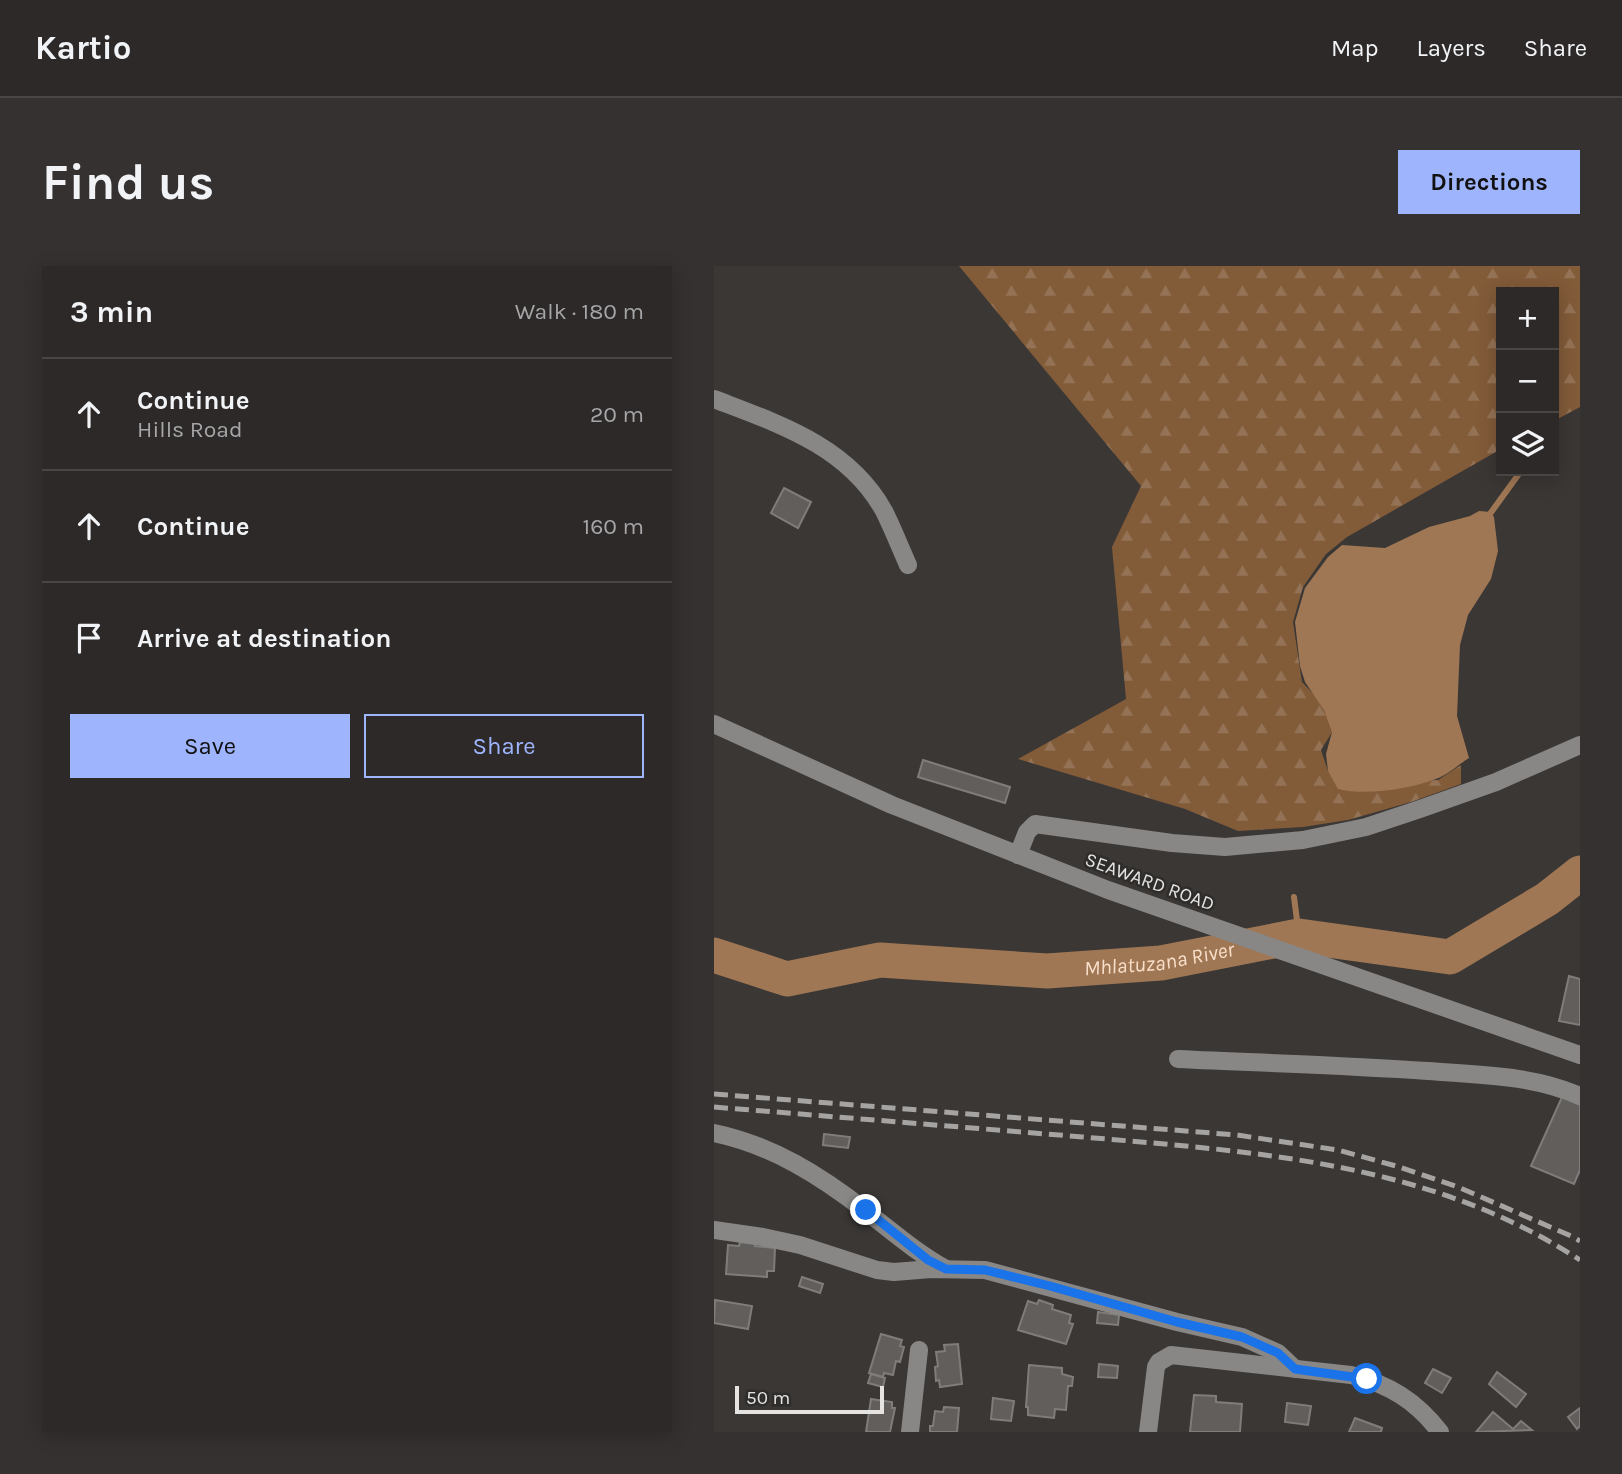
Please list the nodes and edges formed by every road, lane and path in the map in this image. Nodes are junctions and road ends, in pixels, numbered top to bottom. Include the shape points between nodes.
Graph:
1 (714, 399) edge
2 (908, 565) dead end
3 (714, 724) edge
4 (1580, 745) edge
5 (1018, 855) junction
6 (1580, 1055) edge
7 (1178, 1059) dead end
8 (1580, 1096) edge
9 (714, 1133) edge
10 (714, 1230) edge
11 (946, 1269) junction
12 (919, 1350) dead end
13 (1295, 1369) junction
14 (910, 1432) edge
15 (1148, 1432) edge
16 (1440, 1432) edge

1 - 2 street via 796,431 834,454 870,490
3 - 5 street, SEAWARD ROAD via 892,806
4 - 5 street via 1420,809 1366,827 1303,840 1225,847 1035,824
5 - 6 street, SEAWARD ROAD
7 - 8 street via 1506,1077
9 - 11 street via 750,1142 808,1169
10 - 11 street via 800,1245 877,1270
11 - 13 street via 985,1270 1242,1337 1278,1353
12 - 14 street
13 - 15 street via 1171,1355 1159,1362 1154,1375
13 - 16 street via 1367,1379 1418,1406

